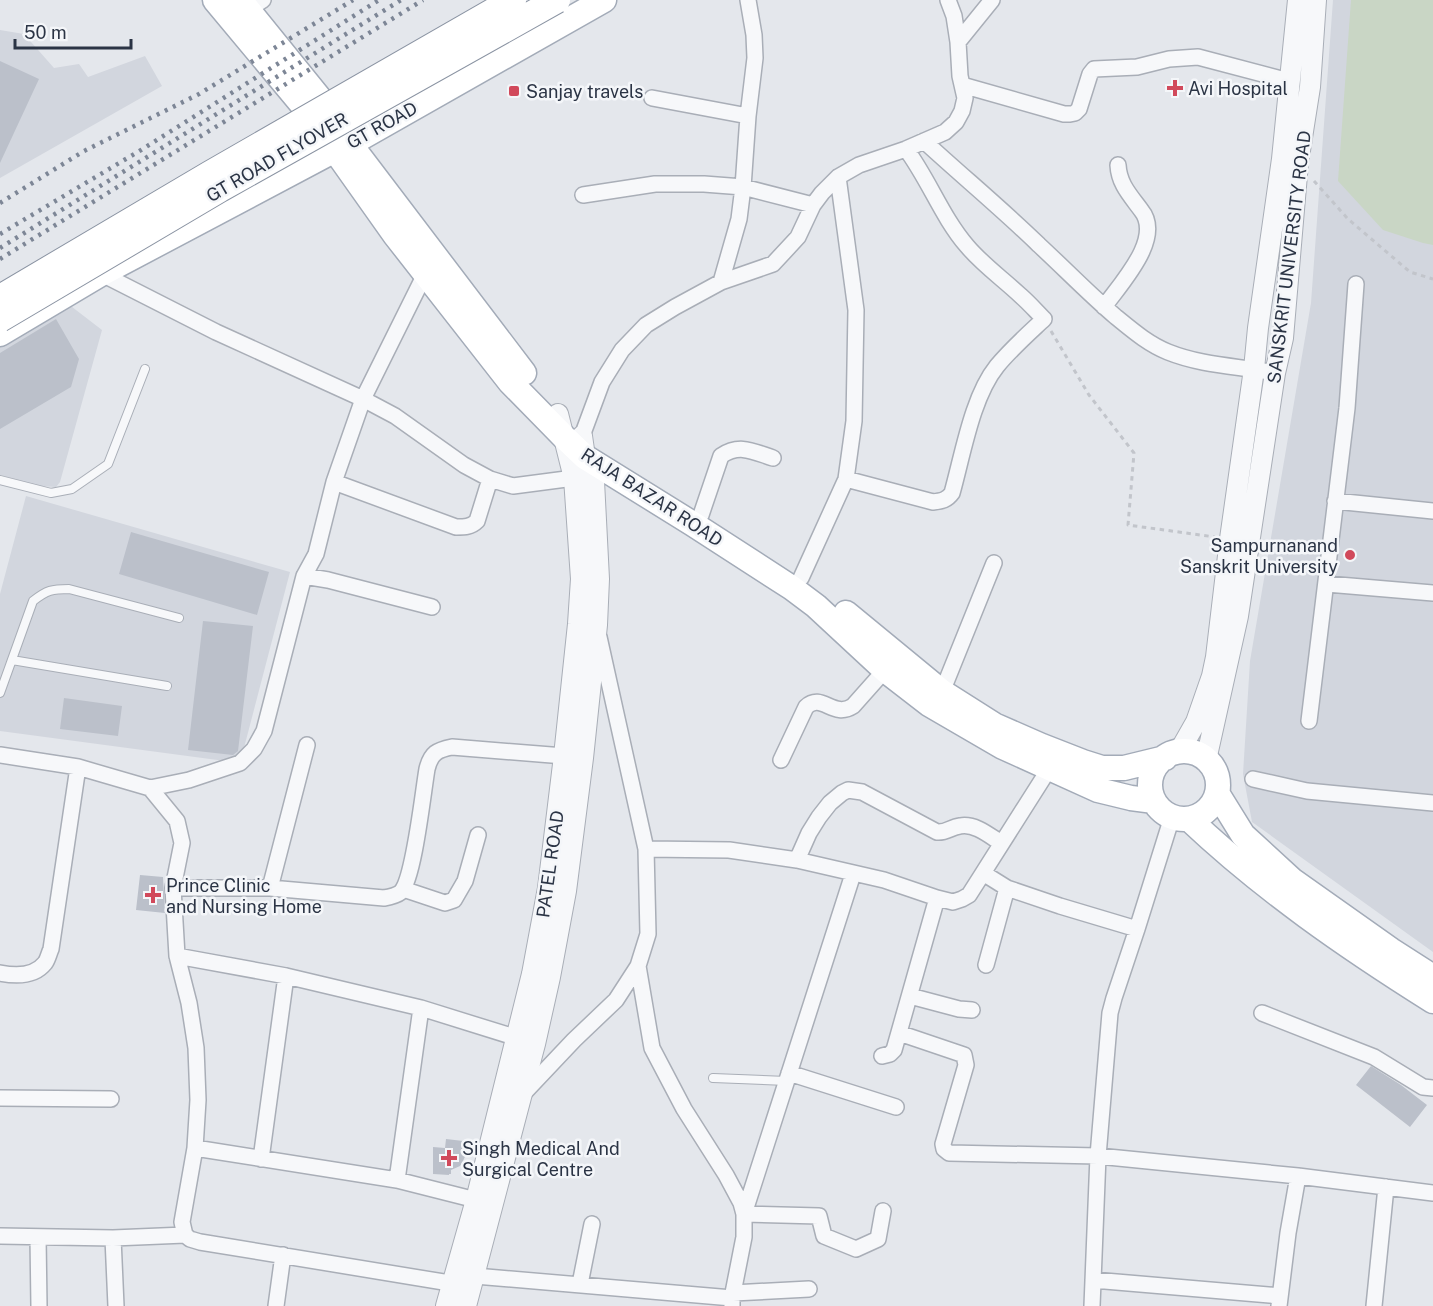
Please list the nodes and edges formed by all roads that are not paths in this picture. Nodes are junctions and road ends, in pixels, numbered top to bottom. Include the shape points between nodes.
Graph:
1 (215, 0) edge
2 (488, 0) edge
3 (513, 0) edge
4 (557, 0) edge
5 (604, 0) edge
6 (748, 0) edge
7 (948, 0) edge
8 (992, 0) edge
9 (1298, 0) edge
10 (1316, 0) edge
11 (246, 7) edge
12 (958, 42) junction
13 (1289, 81) junction
14 (962, 85) junction
15 (652, 98) dead end
16 (313, 104) junction
17 (748, 116) junction
18 (924, 141) junction
19 (343, 147) junction
20 (906, 149) junction
21 (1118, 165) dead end
22 (838, 177) junction
23 (743, 187) junction
24 (583, 195) dead end
25 (813, 205) junction
26 (58, 252) junction
27 (101, 274) junction
28 (425, 274) junction
29 (722, 282) junction
30 (1356, 284) dead end
31 (0, 289) edge
32 (0, 298) edge
33 (1104, 307) junction
34 (0, 319) edge
35 (0, 334) edge
36 (146, 369) dead end
37 (1254, 369) junction
38 (1275, 373) junction
39 (363, 399) junction
40 (577, 444) junction
41 (773, 458) dead end
42 (574, 478) junction
43 (846, 479) junction
44 (0, 480) edge
45 (490, 480) junction
46 (594, 481) junction
47 (334, 482) junction
48 (1335, 501) junction
49 (1433, 511) edge
50 (701, 515) junction
51 (994, 562) dead end
52 (304, 576) junction
53 (801, 578) junction
54 (1327, 584) junction
55 (1433, 593) edge
56 (432, 607) dead end
57 (179, 618) dead end
58 (597, 625) junction
59 (12, 660) junction
60 (885, 670) junction
61 (167, 686) dead end
62 (942, 692) junction
63 (0, 693) edge
64 (1309, 721) dead end
65 (1202, 722) junction
66 (307, 745) dead end
67 (0, 755) edge
68 (1172, 755) junction
69 (564, 756) junction
70 (781, 760) dead end
71 (1206, 760) junction
72 (78, 766) junction
73 (1049, 769) junction
74 (1253, 779) dead end
75 (150, 788) junction
76 (1217, 793) junction
77 (1154, 801) junction
78 (1433, 803) edge
79 (1181, 818) junction
80 (478, 835) dead end
81 (1001, 843) junction
82 (646, 849) junction
83 (797, 860) junction
84 (1264, 870) junction
85 (983, 873) junction
86 (853, 874) junction
87 (173, 888) junction
88 (270, 888) junction
89 (1007, 888) junction
90 (403, 889) junction
91 (937, 898) junction
92 (1137, 929) junction
93 (177, 956) junction
94 (986, 965) dead end
95 (638, 966) junction
96 (0, 973) edge
97 (286, 976) junction
98 (1433, 977) edge
99 (910, 996) junction
100 (1433, 1001) edge
101 (422, 1008) junction
102 (972, 1010) dead end
103 (1262, 1013) dead end
104 (899, 1033) junction
105 (516, 1038) junction
106 (535, 1044) junction
107 (882, 1056) dead end
108 (788, 1077) junction
109 (713, 1078) dead end
110 (1433, 1088) edge
111 (522, 1095) junction
112 (0, 1098) edge
113 (111, 1099) dead end
114 (896, 1107) dead end
115 (195, 1148) junction
116 (1098, 1156) junction
117 (261, 1159) junction
118 (1298, 1176) junction
119 (397, 1180) junction
120 (1386, 1187) junction
121 (1433, 1192) edge
122 (476, 1200) junction
123 (883, 1211) dead end
124 (744, 1214) junction
125 (591, 1224) dead end
126 (185, 1235) junction
127 (0, 1236) edge
128 (38, 1237) junction
129 (113, 1238) junction
130 (283, 1255) junction
131 (1093, 1280) junction
132 (473, 1281) junction
133 (452, 1283) junction
134 (580, 1284) junction
135 (809, 1289) dead end
136 (732, 1299) edge
137 (1280, 1301) edge
138 (39, 1306) edge
139 (116, 1306) edge
140 (276, 1306) edge
141 (446, 1306) edge
142 (466, 1306) edge
143 (1092, 1306) edge
144 (1374, 1306) edge

1 - 11 main road, RAJA BAZAR ROAD
2 - 16 main road
3 - 32 highway, GT ROAD FLYOVER, bridge
4 - 34 highway, GT ROAD FLYOVER, bridge via 220,189
5 - 19 main road, GT ROAD
6 - 17 street via 755,58
7 - 12 street
8 - 12 street
9 - 13 street, SANSKRIT UNIVERSITY ROAD
10 - 38 street, SANSKRIT UNIVERSITY ROAD via 1283,338
11 - 16 main road, RAJA BAZAR ROAD
12 - 14 street
13 - 14 street via 1198,57 1137,67 1099,68 1090,74 1079,109 1070,114
13 - 37 street, SANSKRIT UNIVERSITY ROAD
14 - 18 street via 965,98 956,123
15 - 17 street
16 - 19 main road, RAJA BAZAR ROAD
16 - 26 main road via 142,207
17 - 23 street
18 - 20 street
18 - 33 street
19 - 27 main road, GT ROAD
19 - 28 main road, RAJA BAZAR ROAD via 395,235
19 - 40 main road, RAJA BAZAR ROAD via 558,414
20 - 22 street via 859,165
20 - 43 street via 967,246 1044,319 987,381 949,498 933,502
21 - 33 street via 1121,182 1147,218 1149,231 1138,260
22 - 25 street
22 - 43 street via 856,310 854,421
23 - 24 street via 655,184
23 - 25 street
23 - 29 street via 739,219
25 - 29 street via 798,237 773,264
26 - 27 street
26 - 31 main road
27 - 35 main road, GT ROAD
27 - 39 street
28 - 39 street
28 - 40 main road, RAJA BAZAR ROAD via 510,382
29 - 40 street via 646,325 622,350 602,382
30 - 48 street
33 - 37 street via 1140,337 1166,351 1219,366
36 - 44 lane via 108,464 72,489 51,493
37 - 38 street
37 - 65 street, SANSKRIT UNIVERSITY ROAD via 1216,657
38 - 65 street, SANSKRIT UNIVERSITY ROAD via 1238,616
39 - 45 street
39 - 47 street
40 - 42 street, PATEL ROAD
40 - 46 street, PATEL ROAD
40 - 50 main road, RAJA BAZAR ROAD
40 - 60 main road, RAJA BAZAR ROAD via 792,588
41 - 50 street via 743,448 728,451 722,456
42 - 45 street via 513,486
42 - 46 street
42 - 69 street, PATEL ROAD via 581,579
43 - 53 street
45 - 47 street via 477,521 467,527 456,527
46 - 58 street, PATEL ROAD
47 - 52 street via 316,554
48 - 49 street
48 - 54 street
50 - 53 main road, RAJA BAZAR ROAD
51 - 62 street
52 - 56 street
52 - 75 street via 264,731 254,749 240,763
53 - 62 main road, RAJA BAZAR ROAD
54 - 55 street
54 - 64 street
57 - 59 lane via 69,589 54,589 33,601
58 - 82 street
58 - 106 street, PATEL ROAD via 566,891
59 - 61 lane
59 - 63 lane
60 - 70 street via 847,710 810,703
60 - 73 main road, RAJA BAZAR ROAD via 929,704
62 - 68 main road, RAJA BAZAR ROAD via 994,725 1102,768 1124,768
65 - 68 street
65 - 71 street
66 - 88 street
67 - 72 street
68 - 71 main road via 1189,752
68 - 77 main road via 1156,766 1151,778
69 - 90 street via 452,747 439,750 427,769 415,845
69 - 105 street, PATEL ROAD via 548,888
71 - 76 main road via 1216,774
72 - 75 street
72 - 96 street via 51,949 44,964 34,971 17,976
73 - 77 main road, RAJA BAZAR ROAD via 1098,790
73 - 81 street
74 - 78 street via 1307,791
75 - 87 street via 177,821 182,843
76 - 79 main road via 1214,803 1199,816
76 - 84 main road
77 - 79 main road via 1162,811
79 - 84 main road via 1221,849
79 - 92 street
80 - 90 street via 465,881 454,900 445,903
81 - 83 street via 970,826 937,832 862,792 848,790 819,817
81 - 85 street
82 - 83 street via 729,850
82 - 95 street via 648,934
83 - 86 street
84 - 98 main road via 1292,880
84 - 100 main road via 1279,896
85 - 89 street
85 - 91 street via 969,896 953,902
86 - 91 street
86 - 108 street
87 - 88 street
87 - 93 street
88 - 90 street via 384,898
89 - 92 street
89 - 94 street
91 - 99 street
92 - 116 street via 1110,1012
93 - 97 street
93 - 115 street via 196,1048
95 - 111 street via 616,1000
95 - 124 street via 652,1048 731,1184
97 - 101 street
97 - 117 street
99 - 102 street
99 - 104 street
101 - 105 street
101 - 119 street
103 - 110 street via 1374,1057 1423,1087
104 - 107 street via 894,1050
104 - 116 street via 964,1055 966,1065 944,1149
105 - 106 street
105 - 122 street, PATEL ROAD
106 - 111 street, PATEL ROAD
108 - 109 lane
108 - 114 street
108 - 124 street
111 - 132 street, PATEL ROAD
112 - 113 street
115 - 117 street
115 - 126 street via 182,1222
116 - 118 street
116 - 131 street
117 - 119 street
118 - 120 street
118 - 137 street
119 - 122 street
120 - 121 street
120 - 144 street
122 - 133 street, PATEL ROAD
123 - 124 street via 878,1239 856,1249 824,1236 819,1216
124 - 136 street via 744,1237
125 - 134 street
126 - 129 street
126 - 130 street via 200,1242
127 - 128 street
128 - 129 street
128 - 138 street
129 - 139 street
130 - 133 street
130 - 140 street
131 - 137 street
131 - 143 street
132 - 133 street
132 - 134 street
132 - 142 street, PATEL ROAD
133 - 141 street, PATEL ROAD
134 - 136 street
135 - 136 street

